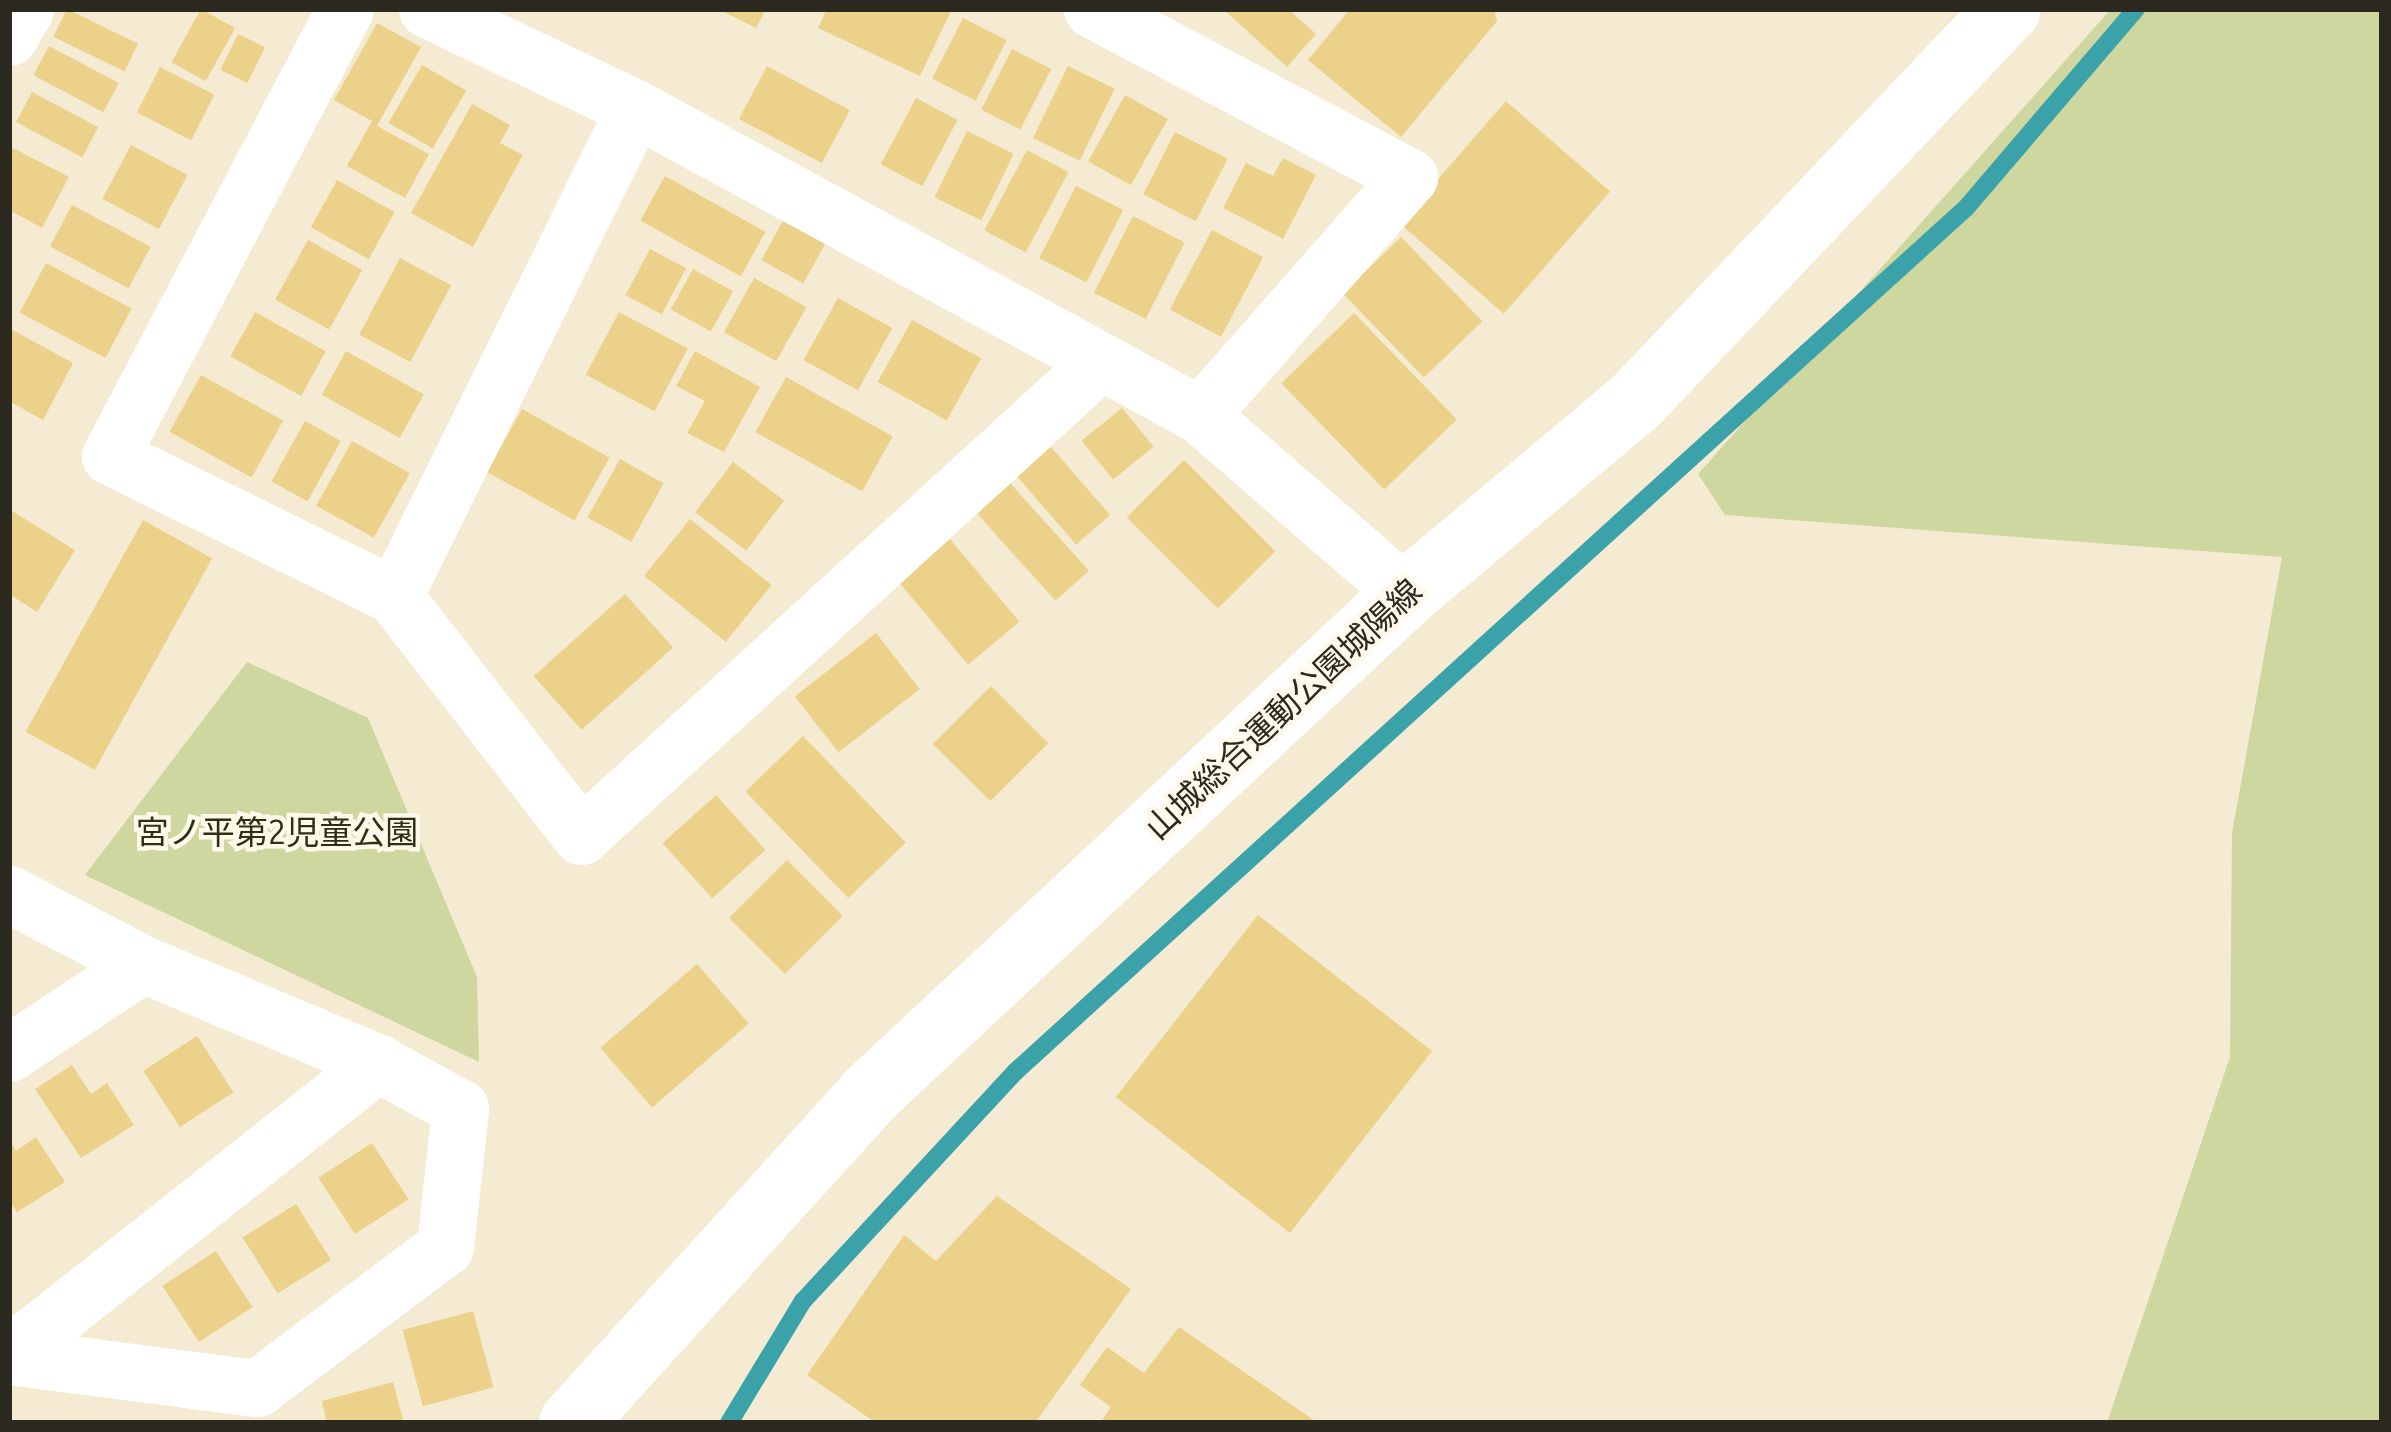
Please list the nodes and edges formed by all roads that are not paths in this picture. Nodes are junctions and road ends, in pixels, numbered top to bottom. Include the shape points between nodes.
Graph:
1 (25, 9) edge
2 (345, 9) edge
3 (427, 9) edge
4 (1092, 9) edge
5 (2008, 9) edge
6 (1154, 23) edge
7 (9, 37) edge
8 (635, 108) junction
9 (1101, 361) junction
10 (1200, 415) junction
11 (1406, 594) junction
12 (394, 596) junction
13 (9, 894) edge
14 (142, 964) junction
15 (9, 1053) edge
16 (378, 1063) junction
17 (9, 1355) edge
18 (577, 1422) edge

1 - 7 street
2 - 12 street via 110,456
3 - 8 street
4 - 6 street
5 - 11 main road, 山城総合運動公園城陽線 via 1636,401
6 - 10 street via 1409,178
8 - 9 street
8 - 12 street
9 - 10 street
9 - 12 street via 581,836
10 - 11 street
11 - 18 main road, 山城総合運動公園城陽線 via 870,1094
13 - 14 street
14 - 15 street
14 - 16 street
16 - 17 street
16 - 17 street via 460,1108 445,1247 257,1388

